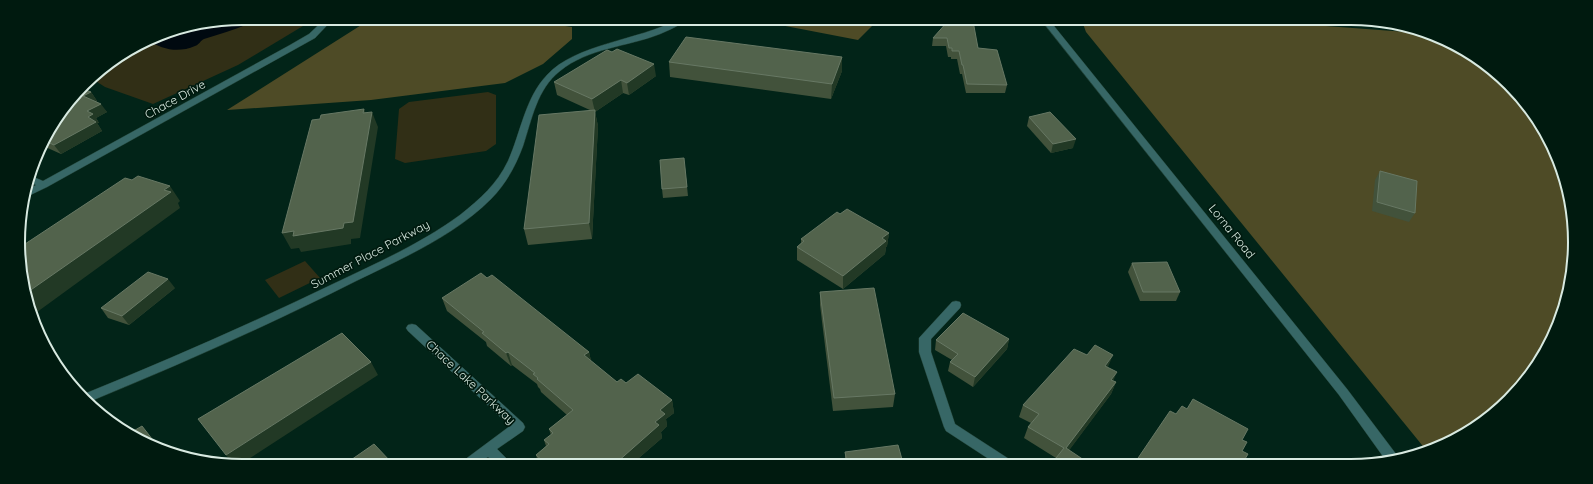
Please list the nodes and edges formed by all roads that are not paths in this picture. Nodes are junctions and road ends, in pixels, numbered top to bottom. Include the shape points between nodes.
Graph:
1 (324, 25) edge
2 (672, 25) edge
3 (1049, 25) edge
4 (34, 181) edge
5 (44, 185) junction
6 (31, 192) edge
7 (956, 305) dead end
8 (412, 328) dead end
9 (91, 397) edge
10 (488, 449) junction
11 (1390, 455) edge
12 (475, 459) edge
13 (499, 459) edge
14 (999, 459) edge

1 - 5 street, Chace Drive via 293,47
2 - 9 street, Summer Place Parkway via 659,32 585,54 548,77 537,94 507,173 495,190 476,208 418,245 288,311 210,347
3 - 11 street, Lorna Road via 1343,392
4 - 5 street
5 - 6 street, Chace Drive
7 - 14 street via 925,338 925,352 950,427
8 - 10 street, Chace Lake Parkway via 519,427
10 - 12 street, Chace Lake Parkway
10 - 13 street

